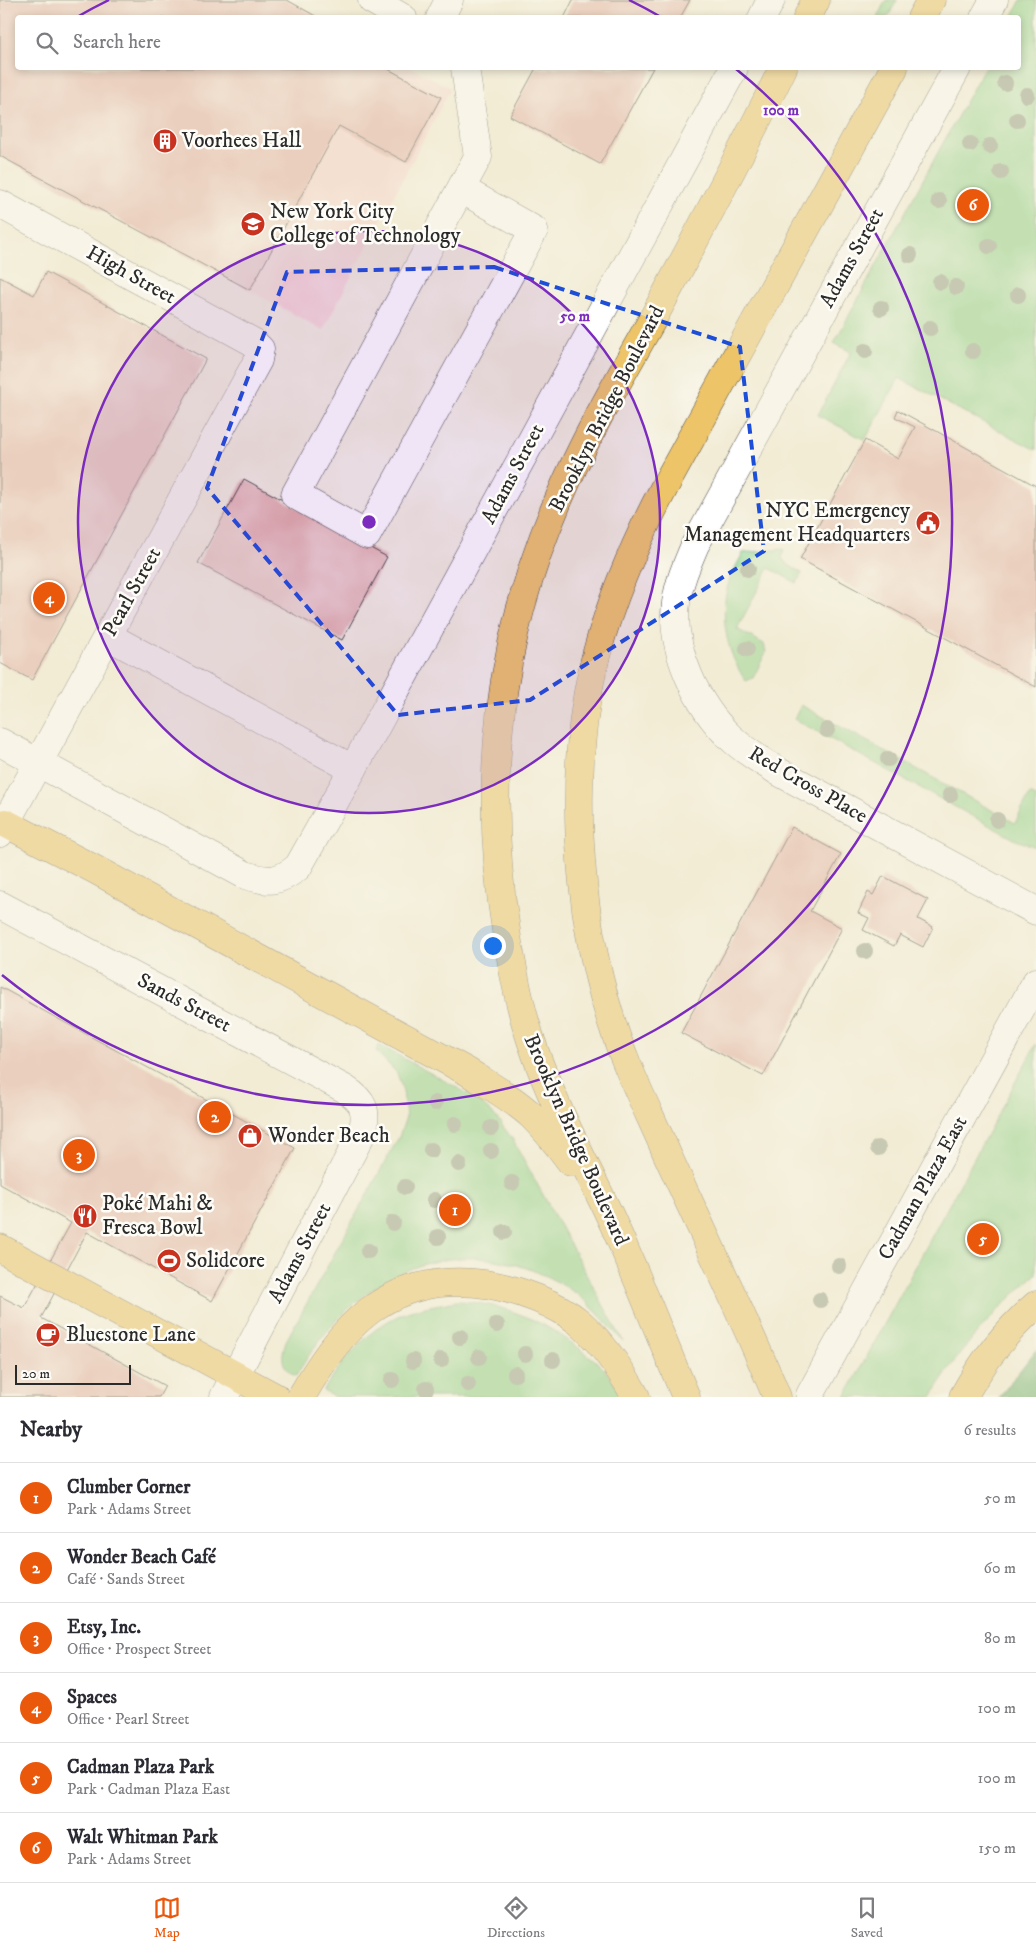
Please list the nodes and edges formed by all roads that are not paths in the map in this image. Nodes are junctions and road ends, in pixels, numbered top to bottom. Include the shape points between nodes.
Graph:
1 (372, 0) edge
2 (449, 0) edge
3 (455, 0) edge
4 (771, 0) edge
5 (816, 0) edge
6 (931, 0) edge
7 (994, 0) edge
8 (398, 15) edge
9 (442, 15) edge
10 (458, 15) edge
11 (764, 15) edge
12 (808, 15) edge
13 (923, 15) edge
14 (986, 15) edge
15 (465, 70) edge
16 (733, 70) edge
17 (782, 70) edge
18 (893, 70) edge
19 (956, 70) edge
20 (461, 189) junction
21 (0, 204) edge
22 (260, 349) joint
23 (681, 583) joint
24 (108, 636) junction
25 (0, 742) edge
26 (39, 763) junction
27 (353, 769) junction
28 (2, 826) edge
29 (0, 905) edge
30 (1036, 911) edge
31 (1036, 982) edge
32 (363, 1107) joint
33 (609, 1216) junction
34 (0, 1248) edge
35 (1036, 1305) edge
36 (230, 1386) edge
37 (810, 1394) dead end
38 (275, 1397) edge
39 (301, 1397) edge
40 (636, 1397) edge
41 (686, 1397) edge
42 (777, 1397) edge
43 (963, 1397) edge

1 - 8 street
2 - 9 street
3 - 10 street
4 - 11 street
5 - 12 main road
6 - 13 main road
7 - 14 street
15 - 20 street via 478,157
16 - 27 street, Adams Street
17 - 33 main road, Brooklyn Bridge Boulevard via 726,183 584,445 557,502 520,609 502,695 495,770 495,828 500,896 515,984 550,1093
18 - 42 main road via 664,486 633,550 597,653 580,765 578,810 591,938 611,1021 646,1107
19 - 23 street, Adams Street via 696,545
20 - 20 street via 295,495 367,535 534,230
21 - 22 street, High Street via 253,342
22 - 24 street, Pearl Street via 258,360
23 - 30 street, Red Cross Place via 676,604 676,627 686,670 698,695 729,736 780,772
24 - 26 street, Pearl Street
24 - 27 street
25 - 26 street
26 - 27 street, Adams Street via 245,875 274,880 298,867
26 - 28 street, Pearl Street
28 - 33 main road via 102,873 493,1088 532,1116 555,1141
29 - 32 street, Sands Street via 345,1088
31 - 37 street, Cadman Plaza East
32 - 36 street, Adams Street via 366,1120 362,1133
33 - 41 main road, Brooklyn Bridge Boulevard
34 - 36 main road
35 - 43 main road via 996,1346
36 - 38 main road
39 - 40 main road via 319,1366 369,1311 406,1290 464,1282 500,1286 544,1301 578,1320 603,1348

